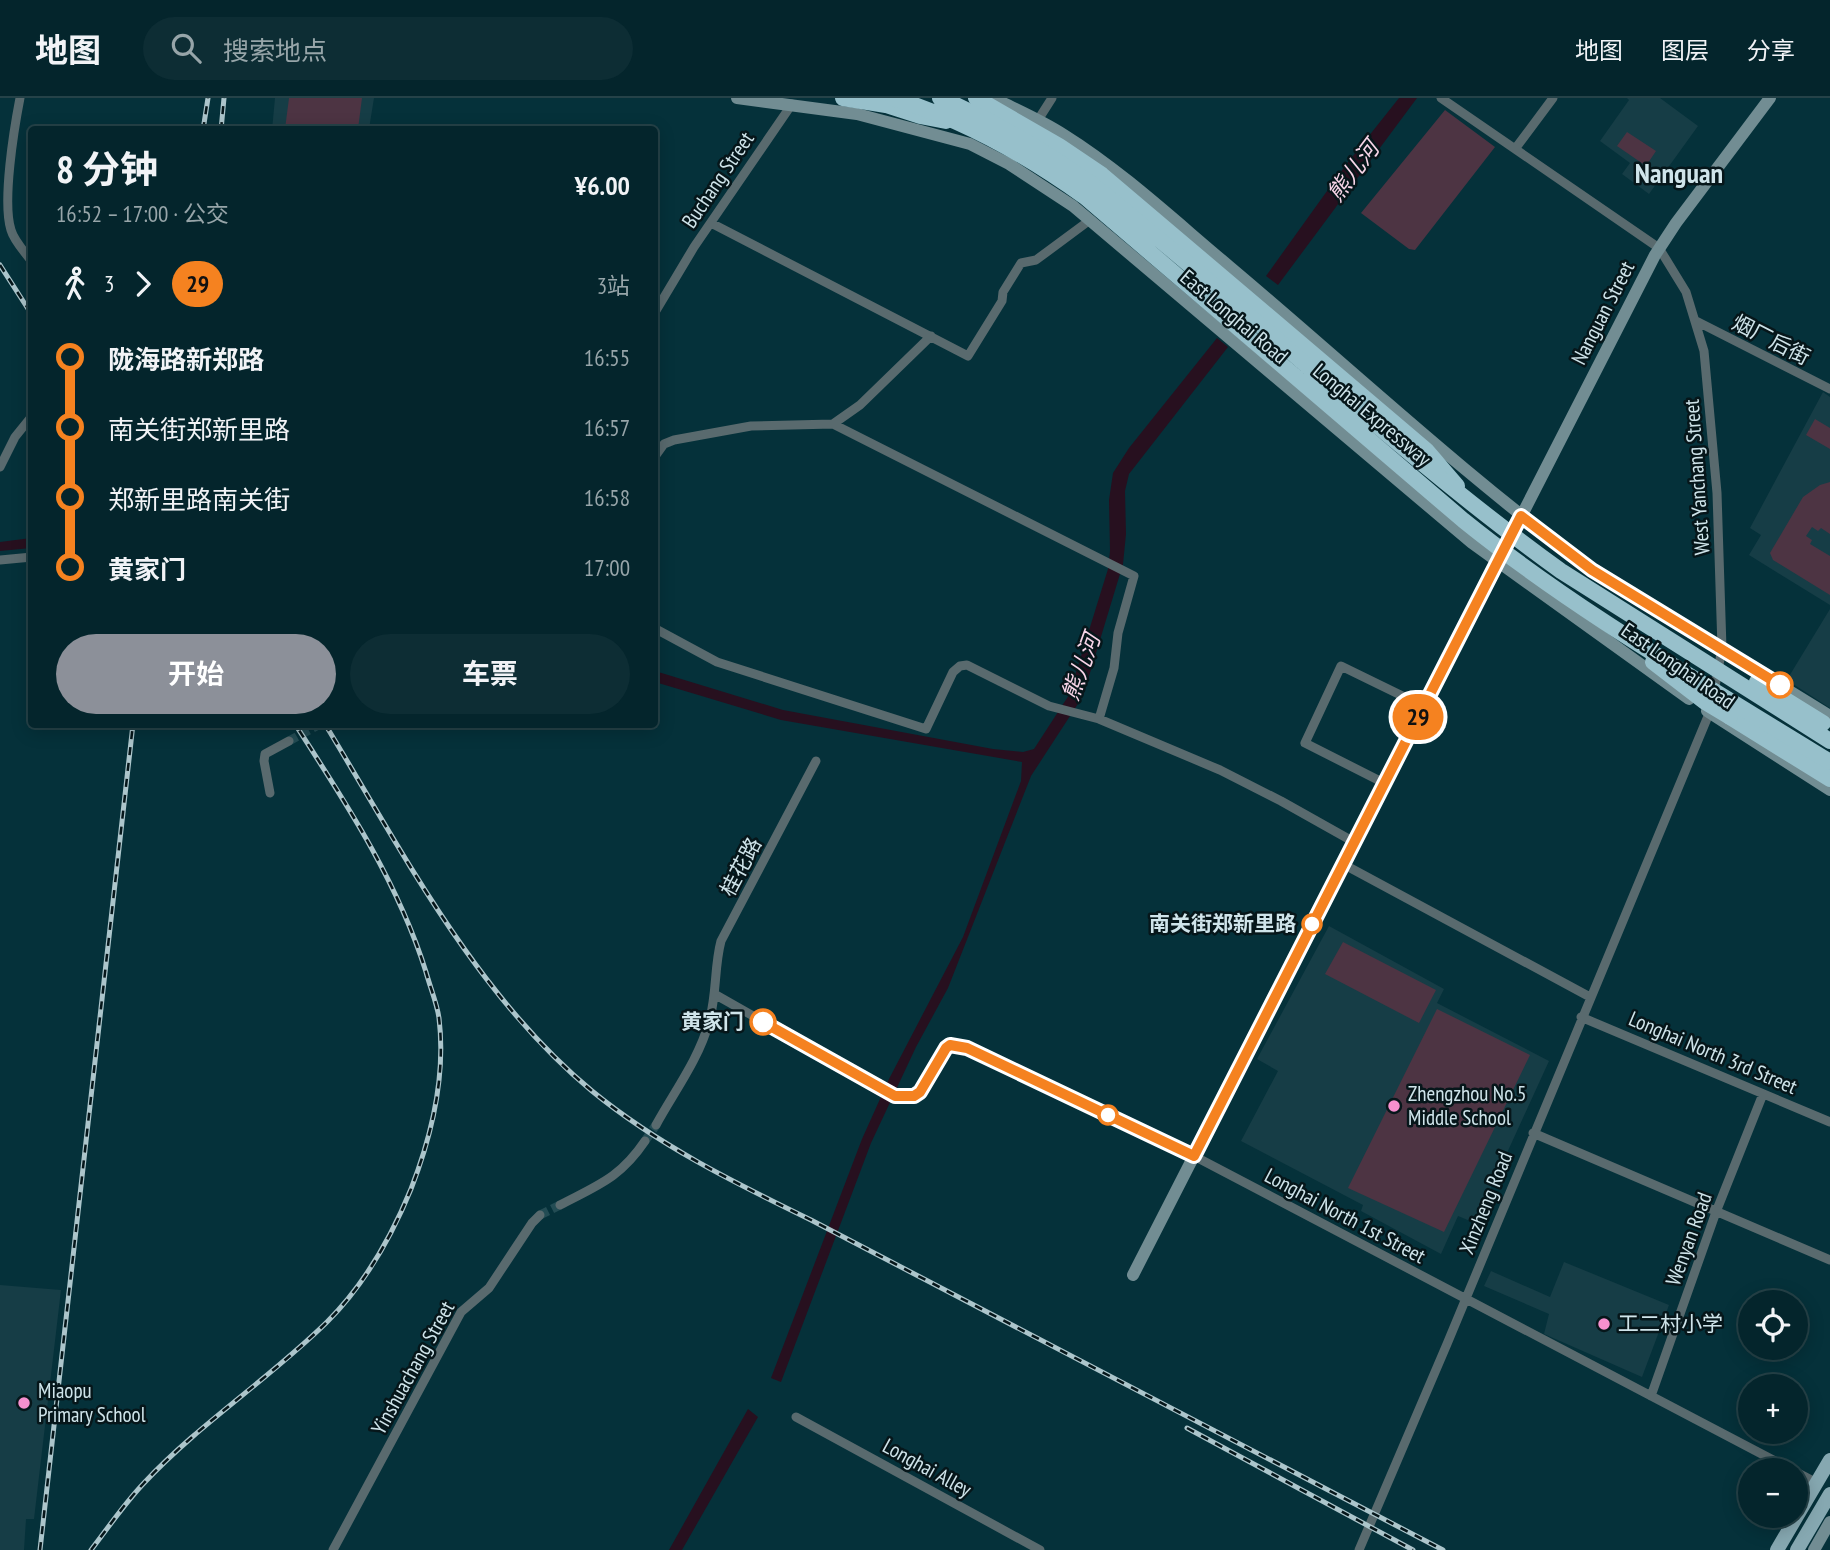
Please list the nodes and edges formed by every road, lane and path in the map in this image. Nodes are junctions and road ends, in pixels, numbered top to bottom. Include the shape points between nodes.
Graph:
1 (20, 98) edge
2 (737, 98) edge
3 (843, 98) edge
4 (893, 98) edge
5 (940, 98) edge
6 (976, 98) edge
7 (993, 98) edge
8 (1052, 98) edge
9 (1441, 98) edge
10 (1553, 98) edge
11 (1770, 98) edge
12 (792, 104) junction
13 (955, 120) junction
14 (1038, 120) junction
15 (1516, 149) junction
16 (1090, 220) junction
17 (711, 223) junction
18 (1659, 248) junction
19 (28, 256) edge
20 (658, 307) edge
21 (1696, 321) junction
22 (931, 336) junction
23 (1830, 389) edge
24 (28, 421) edge
25 (833, 424) junction
26 (658, 452) edge
27 (0, 467) edge
28 (1477, 509) junction
29 (1521, 516) junction
30 (28, 558) edge
31 (0, 561) edge
32 (1497, 562) junction
33 (1607, 600) junction
34 (1597, 616) junction
35 (658, 630) edge
36 (1722, 648) junction
37 (1423, 706) junction
38 (1710, 714) junction
39 (1830, 716) edge
40 (1099, 719) junction
41 (1830, 726) edge
42 (289, 741) tunnel mouth
43 (1830, 741) edge
44 (816, 761) dead end
45 (1830, 762) edge
46 (1830, 779) edge
47 (1384, 783) junction
48 (1830, 790) edge
49 (271, 793) dead end
50 (1354, 842) junction
51 (1343, 864) junction
52 (716, 995) junction
53 (1590, 997) junction
54 (1581, 1017) junction
55 (1763, 1094) junction
56 (1830, 1122) edge
57 (656, 1125) tunnel mouth
58 (1533, 1133) junction
59 (645, 1141) tunnel mouth
60 (1194, 1156) junction
61 (560, 1205) tunnel mouth
62 (1716, 1212) junction
63 (540, 1215) tunnel mouth
64 (1830, 1260) edge
65 (1133, 1275) dead end
66 (1466, 1299) junction
67 (1651, 1396) junction
68 (796, 1418) dead end
69 (1769, 1458) edge
70 (1830, 1460) edge
71 (1808, 1478) edge
72 (1817, 1483) junction
73 (1830, 1494) edge
74 (1830, 1522) edge
75 (333, 1550) edge
76 (1040, 1550) edge
77 (1359, 1550) edge
78 (1777, 1550) edge
79 (1797, 1550) edge
80 (1814, 1550) edge

1 - 19 street via 8,217 11,232
2 - 12 street, East Longhai Road
3 - 13 highway via 941,121
4 - 13 highway, Longhai Expressway, bridge
5 - 28 highway, Longhai Expressway, bridge via 970,110 1093,185
6 - 28 highway, bridge via 1088,166 1426,450
7 - 14 street, East Longhai Road
8 - 14 street
9 - 15 street
10 - 15 street
11 - 18 street, Nanguan Street
12 - 16 street, East Longhai Road via 875,117 970,144 1047,187
12 - 17 street, Buchang Street
13 - 34 highway, Longhai Expressway, bridge via 996,139 1085,197 1473,528
14 - 29 street, East Longhai Road via 1153,202
15 - 18 street
16 - 22 street via 1036,260 1021,262 968,356
16 - 32 street, East Longhai Road
17 - 20 street, Buchang Street
17 - 22 street
18 - 21 street, West Yanchang Street via 1686,292
18 - 29 street, Nanguan Street
21 - 23 street, 烟厂后街
21 - 36 street, West Yanchang Street via 1704,351 1717,493
22 - 25 street via 860,405
24 - 27 street
25 - 26 street via 751,426 664,444
25 - 40 street via 1134,576
28 - 33 highway, Longhai Expressway, bridge
29 - 32 street, Nanguan Street
29 - 36 street, East Longhai Road via 1592,570
30 - 31 street
32 - 37 street, Nanguan Street
32 - 38 street, East Longhai Road
33 - 41 highway, bridge via 1656,621
33 - 43 highway, Longhai Expressway, bridge
34 - 45 highway, Longhai Expressway, bridge
34 - 46 highway, bridge via 1705,702
35 - 40 street via 717,662 926,729 960,666 980,670 1049,706
36 - 38 street, West Yanchang Street
36 - 39 street, East Longhai Road
37 - 47 street, Nanguan Street
37 - 47 street via 1341,666 1305,743
38 - 48 street, East Longhai Road
38 - 53 street, Xinzheng Road
40 - 50 street via 1220,771
42 - 49 street via 265,754
44 - 52 street, 桂花路 via 721,941
47 - 50 street, Nanguan Street
50 - 51 street, Nanguan Street
51 - 53 street
51 - 60 street, Nanguan Street
52 - 57 street, 桂花路 via 702,1043
52 - 60 street, Longhai North 1st Street via 895,1096 920,1092 946,1048 958,1045
53 - 54 street, Xinzheng Road
54 - 55 street, Longhai North 3rd Street
54 - 58 street, Xinzheng Road
55 - 56 street, Longhai North 3rd Street
55 - 62 street, Wenyan Road
58 - 62 street
58 - 66 street, Xinzheng Road
59 - 61 street via 624,1169
60 - 65 street, Nanguan Street
60 - 66 street, Longhai North 1st Street
62 - 64 street
62 - 67 street, Wenyan Road
63 - 75 street, Yinshuachang Street via 489,1288 461,1312
66 - 67 street, Longhai North 1st Street
66 - 77 street, Xinzheng Road
67 - 69 street, Longhai North 1st Street
68 - 76 street, Longhai Alley
70 - 72 main road
71 - 72 street, Longhai North 1st Street
72 - 78 main road
73 - 79 main road
74 - 80 street

